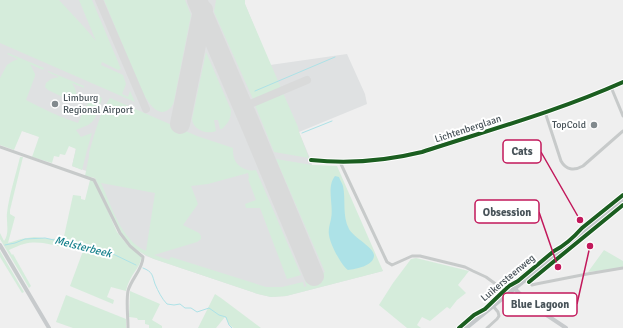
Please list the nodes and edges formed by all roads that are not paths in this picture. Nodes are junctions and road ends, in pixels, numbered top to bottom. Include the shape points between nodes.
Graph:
1 (623, 82) edge
2 (611, 87) junction
3 (545, 112) junction
4 (623, 116) edge
5 (623, 131) edge
6 (0, 148) edge
7 (311, 160) dead end
8 (340, 162) junction
9 (623, 200) edge
10 (0, 245) edge
11 (623, 268) edge
12 (526, 278) junction
13 (514, 288) junction
14 (508, 293) junction
15 (530, 304) junction
16 (493, 306) junction
17 (49, 328) edge
18 (128, 328) edge
19 (466, 328) edge
20 (487, 328) edge
21 (566, 328) edge

1 - 2 street, Lichtenberglaan
2 - 3 street, Lichtenberglaan
2 - 4 street
3 - 5 street via 560,161 570,169 583,166
3 - 8 street, Lichtenberglaan via 422,152 389,159
6 - 18 street via 89,178 97,184 116,228 130,246 143,256 129,289
7 - 8 street, Lichtenberglaan
8 - 14 street via 387,262 392,265 412,256 422,256 473,271
9 - 12 main road, Luikersteenweg
10 - 17 main road
11 - 12 street via 532,285
12 - 13 main road, Luikersteenweg
13 - 14 main road, Luikersteenweg
13 - 15 main road
14 - 15 main road
14 - 16 main road, Luikersteenweg
15 - 21 main road
16 - 19 main road, Luikersteenweg
16 - 20 street via 499,316

